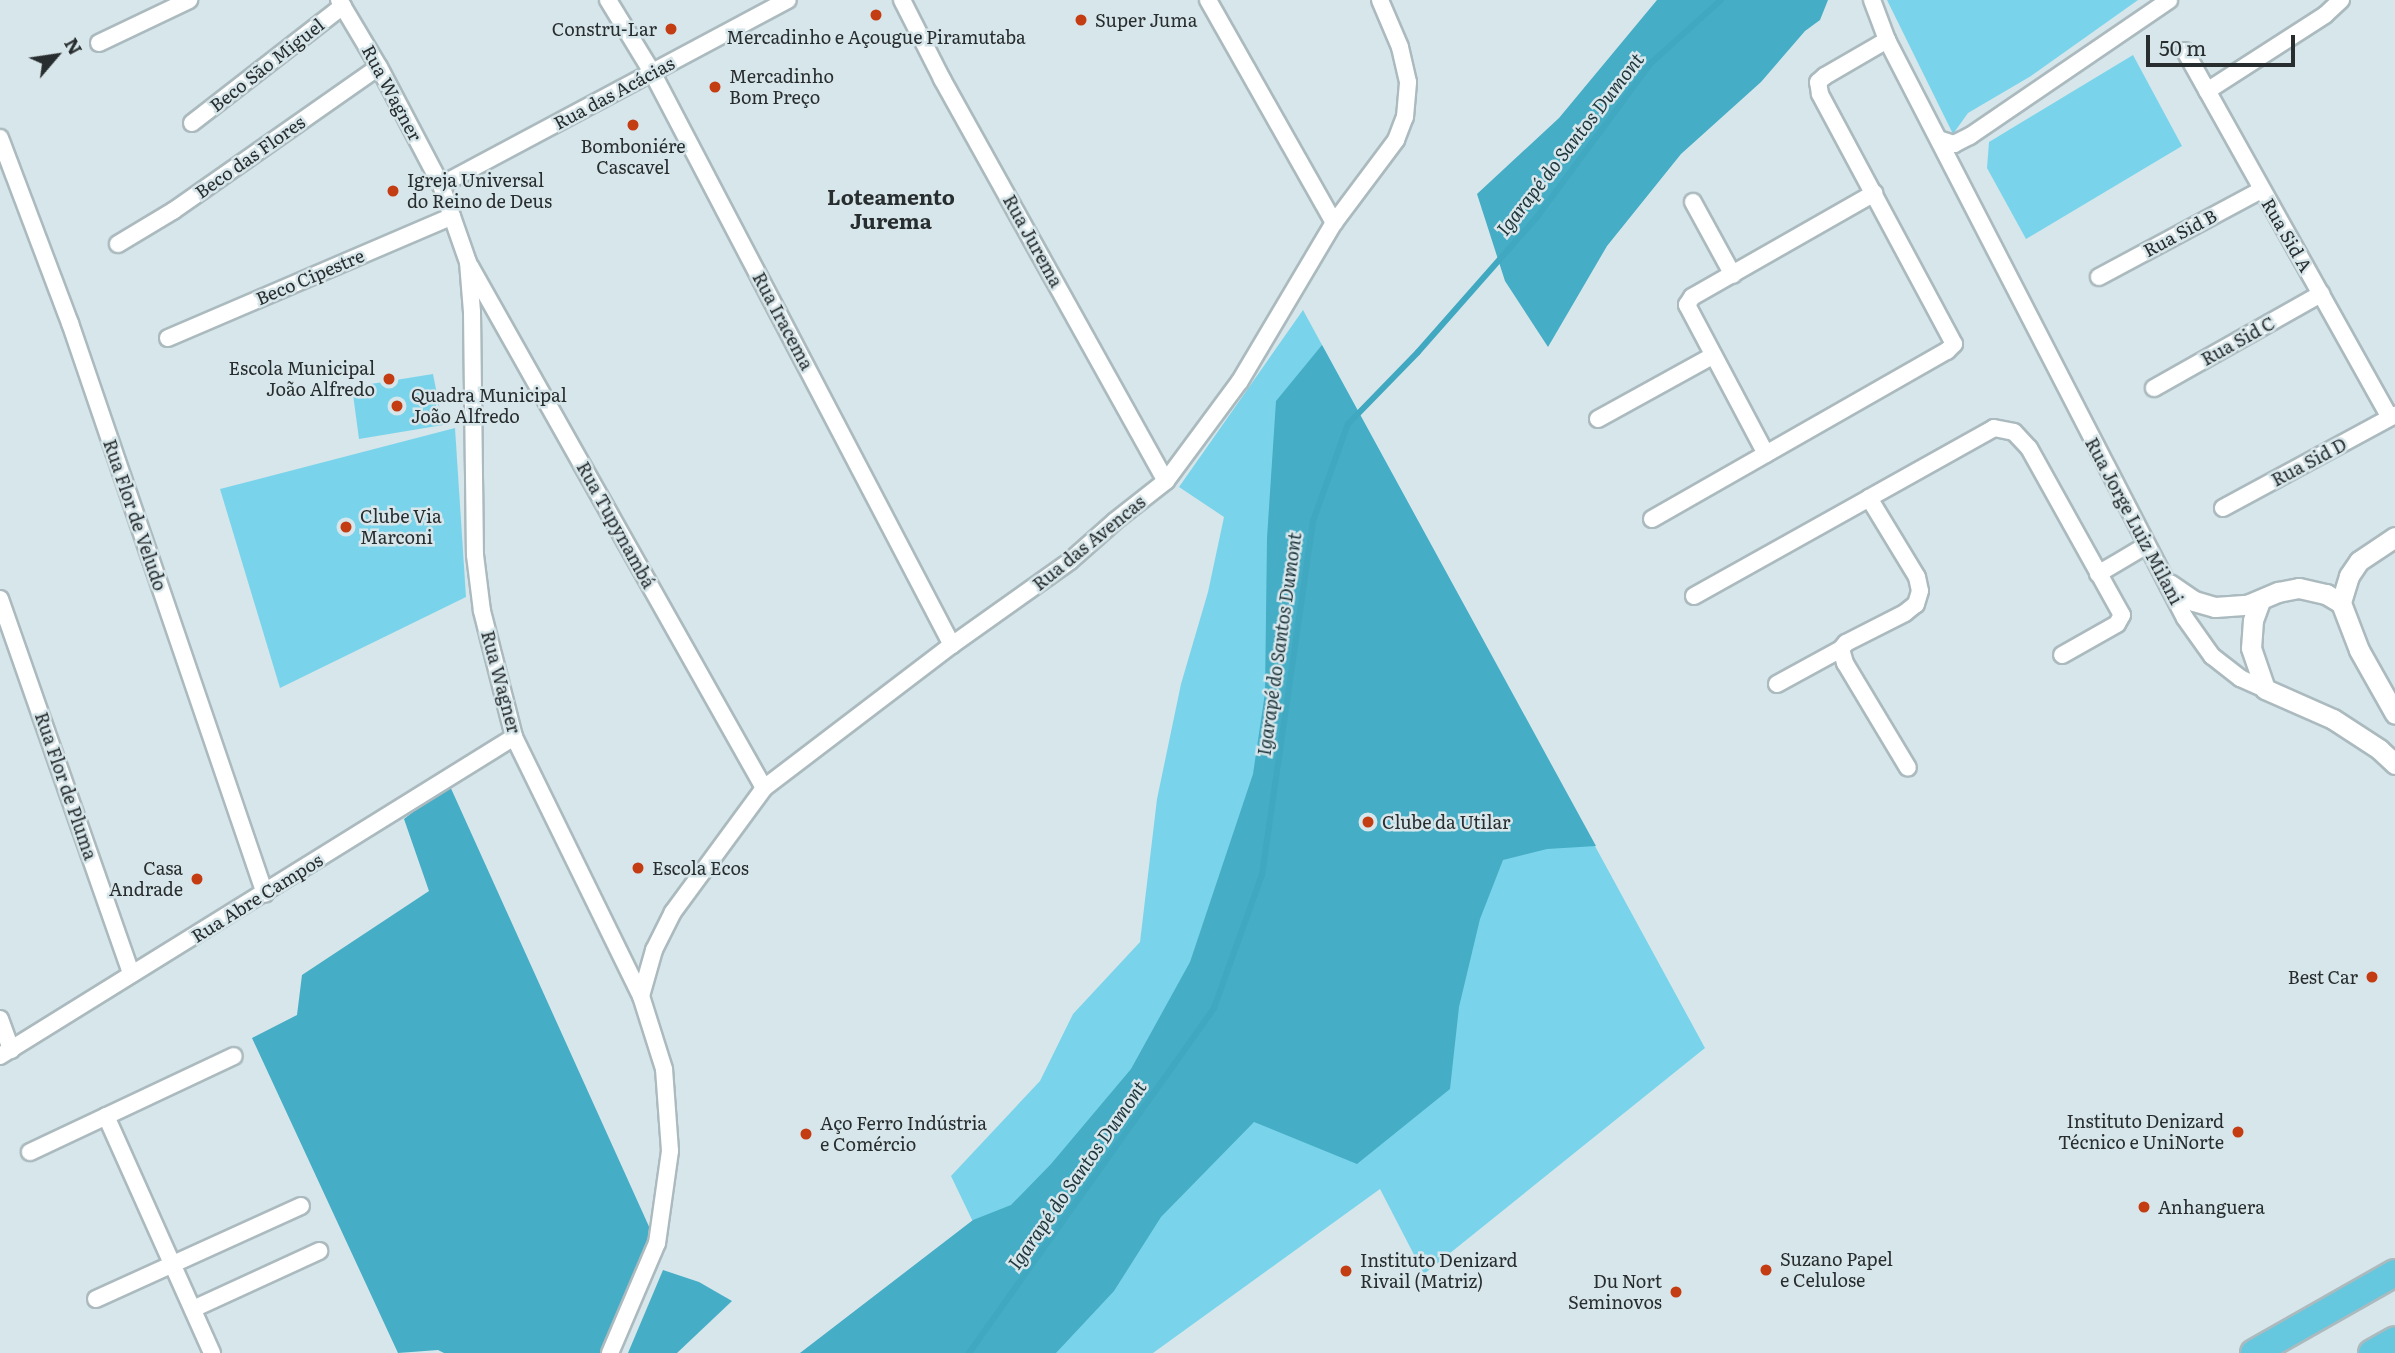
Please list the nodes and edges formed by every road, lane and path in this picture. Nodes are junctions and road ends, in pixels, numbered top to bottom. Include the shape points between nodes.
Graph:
1 (189, 0) edge
2 (608, 0) edge
3 (788, 0) edge
4 (902, 0) edge
5 (1208, 0) edge
6 (1872, 0) edge
7 (2169, 0) edge
8 (2341, 0) edge
9 (1385, 2) edge
10 (341, 3) edge
11 (1887, 40) junction
12 (99, 43) dead end
13 (2185, 51) dead end
14 (379, 67) junction
15 (652, 72) junction
16 (2207, 91) junction
17 (192, 123) dead end
18 (1970, 136) junction
19 (0, 138) edge
20 (1941, 140) junction
21 (441, 185) junction
22 (2261, 190) junction
23 (1966, 191) junction
24 (1874, 193) junction
25 (1693, 202) dead end
26 (452, 216) junction
27 (1334, 223) junction
28 (118, 244) dead end
29 (468, 262) junction
30 (1733, 275) junction
31 (2099, 277) dead end
32 (2321, 294) junction
33 (169, 338) dead end
34 (1712, 356) junction
35 (2154, 388) dead end
36 (2392, 417) edge
37 (1598, 419) dead end
38 (1766, 454) junction
39 (1166, 481) junction
40 (1869, 498) junction
41 (2223, 508) dead end
42 (1652, 519) dead end
43 (2395, 537) edge
44 (2147, 545) junction
45 (2098, 574) junction
46 (2169, 584) junction
47 (1694, 596) dead end
48 (0, 599) edge
49 (2260, 601) junction
50 (2341, 603) junction
51 (952, 645) junction
52 (1841, 649) junction
53 (2062, 655) dead end
54 (1777, 684) dead end
55 (2265, 690) junction
56 (2395, 714) edge
57 (513, 737) junction
58 (2395, 764) edge
59 (1908, 768) dead end
60 (764, 788) junction
61 (265, 894) junction
62 (131, 974) junction
63 (641, 996) junction
64 (0, 1019) edge
65 (5, 1053) edge
66 (234, 1056) dead end
67 (106, 1116) junction
68 (30, 1152) dead end
69 (301, 1206) dead end
70 (319, 1251) dead end
71 (172, 1264) junction
72 (2395, 1273) edge
73 (96, 1299) dead end
74 (192, 1309) junction
75 (2395, 1339) edge
76 (212, 1353) edge
77 (610, 1353) edge
78 (2254, 1353) edge
79 (2372, 1353) edge

1 - 12 street
2 - 15 street, Rua Iracema
3 - 15 street, Rua das Acácias
4 - 39 street, Rua Jurema
5 - 27 street
6 - 11 street, Rua Jorge Luiz Milani
7 - 18 street
8 - 16 street
9 - 27 street, Rua das Avencas via 1408,82 1405,117 1396,140
10 - 14 street, Rua Wagner
10 - 17 street, Beco São Miguel
11 - 20 street, Rua Jorge Luiz Milani
11 - 24 street via 1818,82 1820,94
13 - 16 street, Rua Sid A
14 - 21 street, Rua Wagner
14 - 28 street, Beco das Flores via 173,211
15 - 21 street, Rua das Acácias
15 - 51 street, Rua Iracema
16 - 22 street, Rua Sid A
18 - 20 street via 1954,144
18 - 23 street via 1961,163
19 - 61 street, Rua Flor de Veludo via 70,323
20 - 23 street, Rua Jorge Luiz Milani
21 - 26 street, Rua Wagner
22 - 31 street, Rua Sid B
22 - 32 street, Rua Sid A
23 - 44 street, Rua Jorge Luiz Milani
24 - 30 street
24 - 38 street via 1954,344
25 - 30 street
26 - 29 street, Rua Wagner
26 - 33 street, Beco Cipestre
27 - 39 street, Rua das Avencas via 1240,381
29 - 57 street, Rua Wagner via 475,555 482,611
29 - 60 street, Rua Tupynambá
30 - 34 street via 1692,297 1687,305
32 - 35 street, Rua Sid C
32 - 36 street, Rua Sid A
34 - 37 street
34 - 38 street
36 - 41 street, Rua Sid D
38 - 42 street
39 - 51 street, Rua das Avencas via 1070,561
40 - 45 street via 1994,428 2014,432 2029,448
40 - 47 street
40 - 52 street via 1917,577 1920,591 1916,604 1905,613
43 - 50 street via 2359,561
44 - 45 street
44 - 46 street, Rua Jorge Luiz Milani
45 - 53 street via 2122,615 2117,624
46 - 49 street via 2194,601 2215,607
46 - 55 street, Rua Jorge Luiz Milani via 2185,618 2212,656
48 - 62 street, Rua Flor de Pluma
49 - 50 street via 2299,588
49 - 55 street via 2251,648
50 - 56 street via 2359,650
51 - 60 street, Rua das Avencas
52 - 54 street
52 - 59 street
55 - 58 street, Rua Jorge Luiz Milani via 2333,719 2379,748
57 - 61 street, Rua Abre Campos
57 - 63 street, Rua Wagner
60 - 63 street, Rua das Avencas via 673,912 653,950
61 - 62 street, Rua Abre Campos
62 - 65 street, Rua Abre Campos
63 - 77 street, Rua Wagner via 664,1069 670,1151 657,1243
64 - 65 street
66 - 67 street
67 - 68 street
67 - 71 street
69 - 71 street
70 - 74 street
71 - 73 street
71 - 74 street
72 - 78 highway
74 - 76 street
75 - 79 highway

